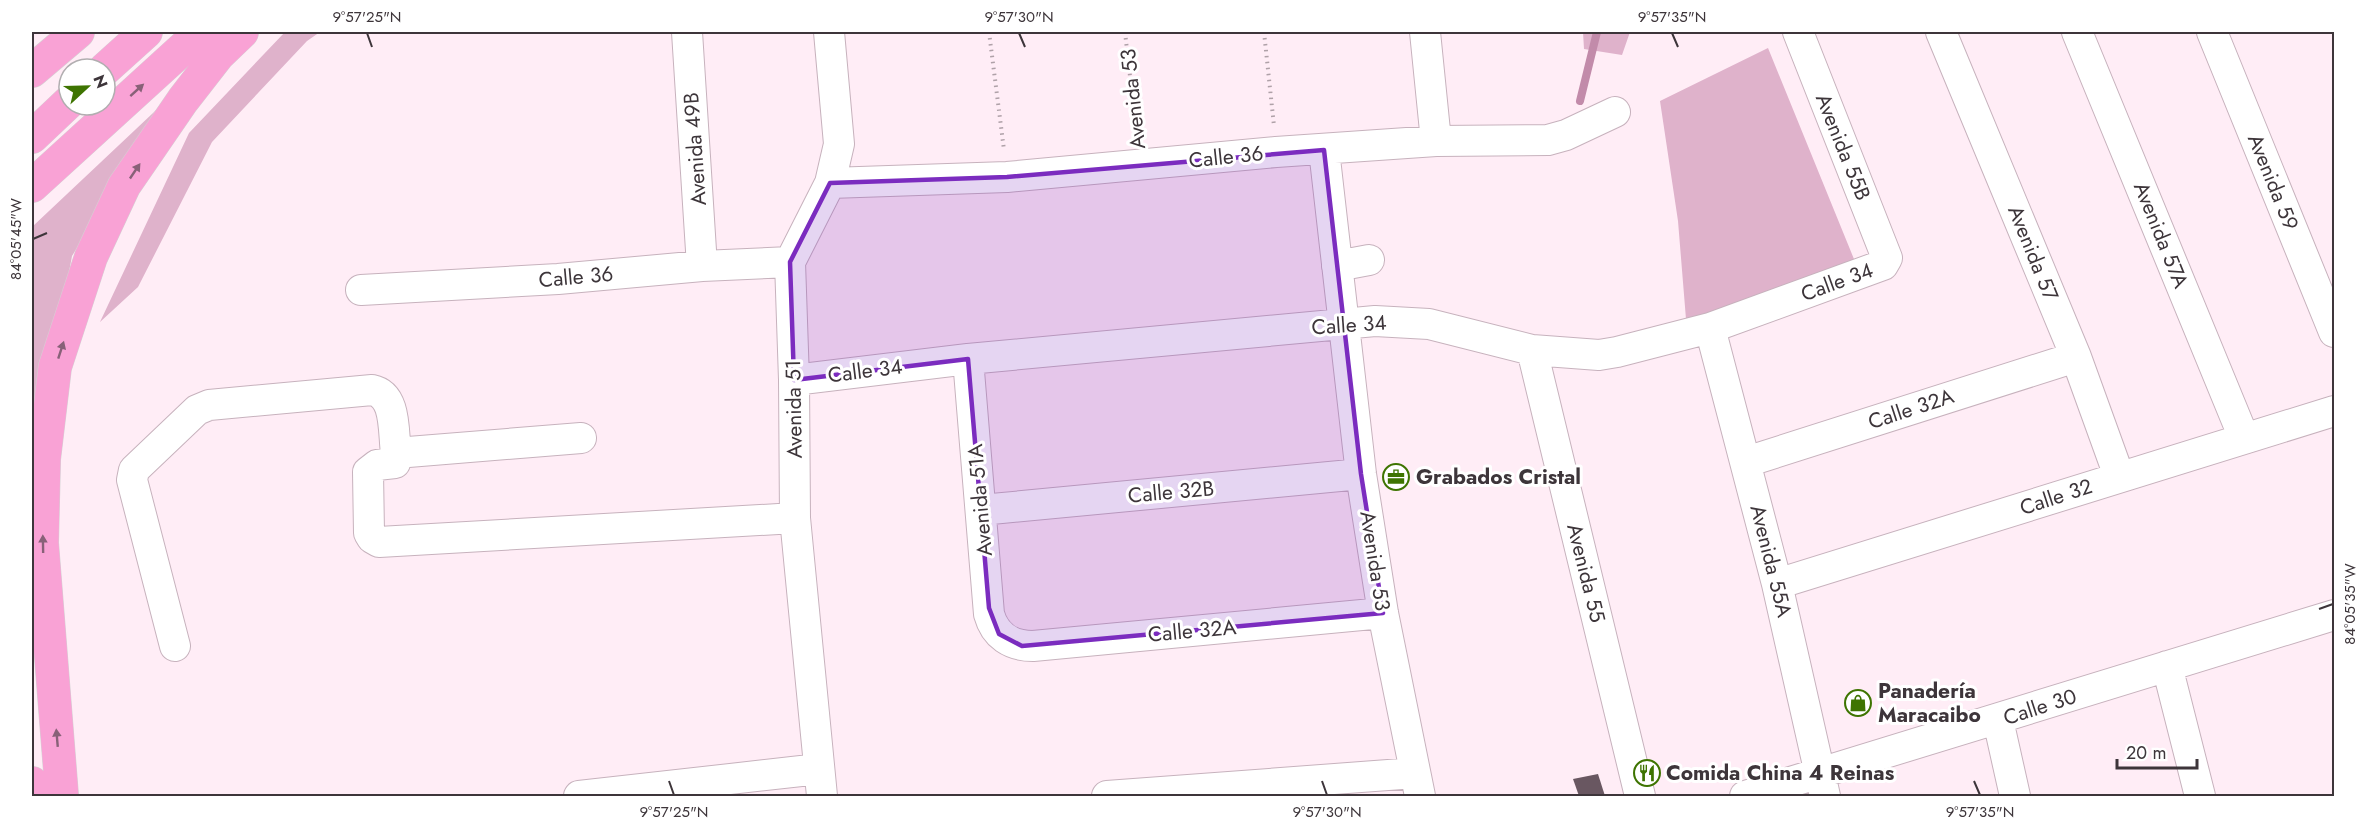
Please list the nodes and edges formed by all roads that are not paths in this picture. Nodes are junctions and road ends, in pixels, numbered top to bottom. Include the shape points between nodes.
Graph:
1 (78, 32) edge
2 (146, 32) edge
3 (201, 32) edge
4 (242, 32) edge
5 (687, 32) edge
6 (829, 32) edge
7 (1425, 32) edge
8 (1941, 32) edge
9 (2077, 32) edge
10 (2212, 32) edge
11 (1801, 33) edge
12 (117, 58) edge
13 (32, 71) edge
14 (1615, 112) dead end
15 (57, 113) edge
16 (32, 137) edge
17 (1436, 141) junction
18 (1324, 150) junction
19 (830, 183) junction
20 (32, 186) edge
21 (1369, 260) dead end
22 (790, 262) junction
23 (1886, 262) joint
24 (702, 266) junction
25 (1337, 266) junction
26 (361, 290) dead end
27 (1343, 324) junction
28 (1710, 328) junction
29 (2334, 332) edge
30 (1532, 350) junction
31 (2076, 357) junction
32 (968, 359) junction
33 (794, 380) junction
34 (2334, 411) edge
35 (581, 438) dead end
36 (2244, 438) junction
37 (396, 453) junction
38 (1746, 462) junction
39 (1361, 474) junction
40 (2120, 476) junction
41 (981, 510) junction
42 (795, 518) junction
43 (1777, 584) junction
44 (1383, 613) junction
45 (2334, 615) edge
46 (1003, 637) joint
47 (175, 646) dead end
48 (2167, 666) junction
49 (1998, 720) junction
50 (32, 783) edge
51 (821, 783) edge
52 (1418, 785) edge
53 (1823, 785) edge
54 (1222, 791) edge
55 (34, 796) edge
56 (62, 796) edge
57 (579, 796) edge
58 (1107, 796) edge
59 (1640, 796) edge
60 (1745, 796) edge
61 (2015, 796) edge
62 (2200, 796) edge

1 - 13 highway
2 - 12 highway
20 -> 3 highway
56 -> 4 highway via 42,543 44,459 55,367 91,256 124,186 183,100 218,55
5 - 24 street, Avenida 49B
6 - 19 street, Avenida 51 via 839,144
7 - 17 street
8 - 31 street, Avenida 57
9 - 36 street, Avenida 57A
10 - 29 street, Avenida 59
11 - 23 street, Avenida 55B
14 - 17 street, Calle 36 via 1548,140
15 - 16 highway
17 - 18 street, Calle 36
18 - 19 street, Calle 36 via 1007,177
18 - 25 street, Avenida 53
19 - 22 street, Avenida 51
21 - 25 street
22 - 24 street, Calle 36
22 - 33 street, Avenida 51
23 - 28 street, Calle 34
24 - 26 street, Calle 36
25 - 27 street, Avenida 53
27 - 30 street, Calle 34 via 1429,324
27 - 32 street, Calle 34
27 - 39 street, Avenida 53
28 - 30 street, Calle 34 via 1609,354
28 - 38 street, Avenida 55A
30 - 59 street, Avenida 55
31 - 38 street, Calle 32A
31 - 40 street, Avenida 57
32 - 33 street, Calle 34
32 - 41 street, Avenida 51A
33 - 42 street, Avenida 51
34 - 36 street, Calle 32
35 - 37 street
36 - 40 street, Calle 32
37 - 42 street via 395,463 377,465 368,472 369,533 379,542
37 - 47 street via 390,405 381,392 372,390 209,405 196,410 134,470 132,480
38 - 43 street, Avenida 55A
39 - 41 street, Calle 32B
39 - 44 street, Avenida 53
40 - 43 street, Calle 32
41 - 46 street, Avenida 51A via 989,614
42 - 51 street, Avenida 51
43 - 53 street, Avenida 55A
44 - 46 street, Calle 32A via 1033,646 1022,646
44 - 52 street, Avenida 53
45 - 48 street, Calle 30
48 - 49 street, Calle 30
48 - 62 street
49 - 53 street, Calle 30
49 - 61 street
50 - 55 highway
51 - 57 street
52 - 54 street
53 - 60 street, Calle 30
54 - 58 street

